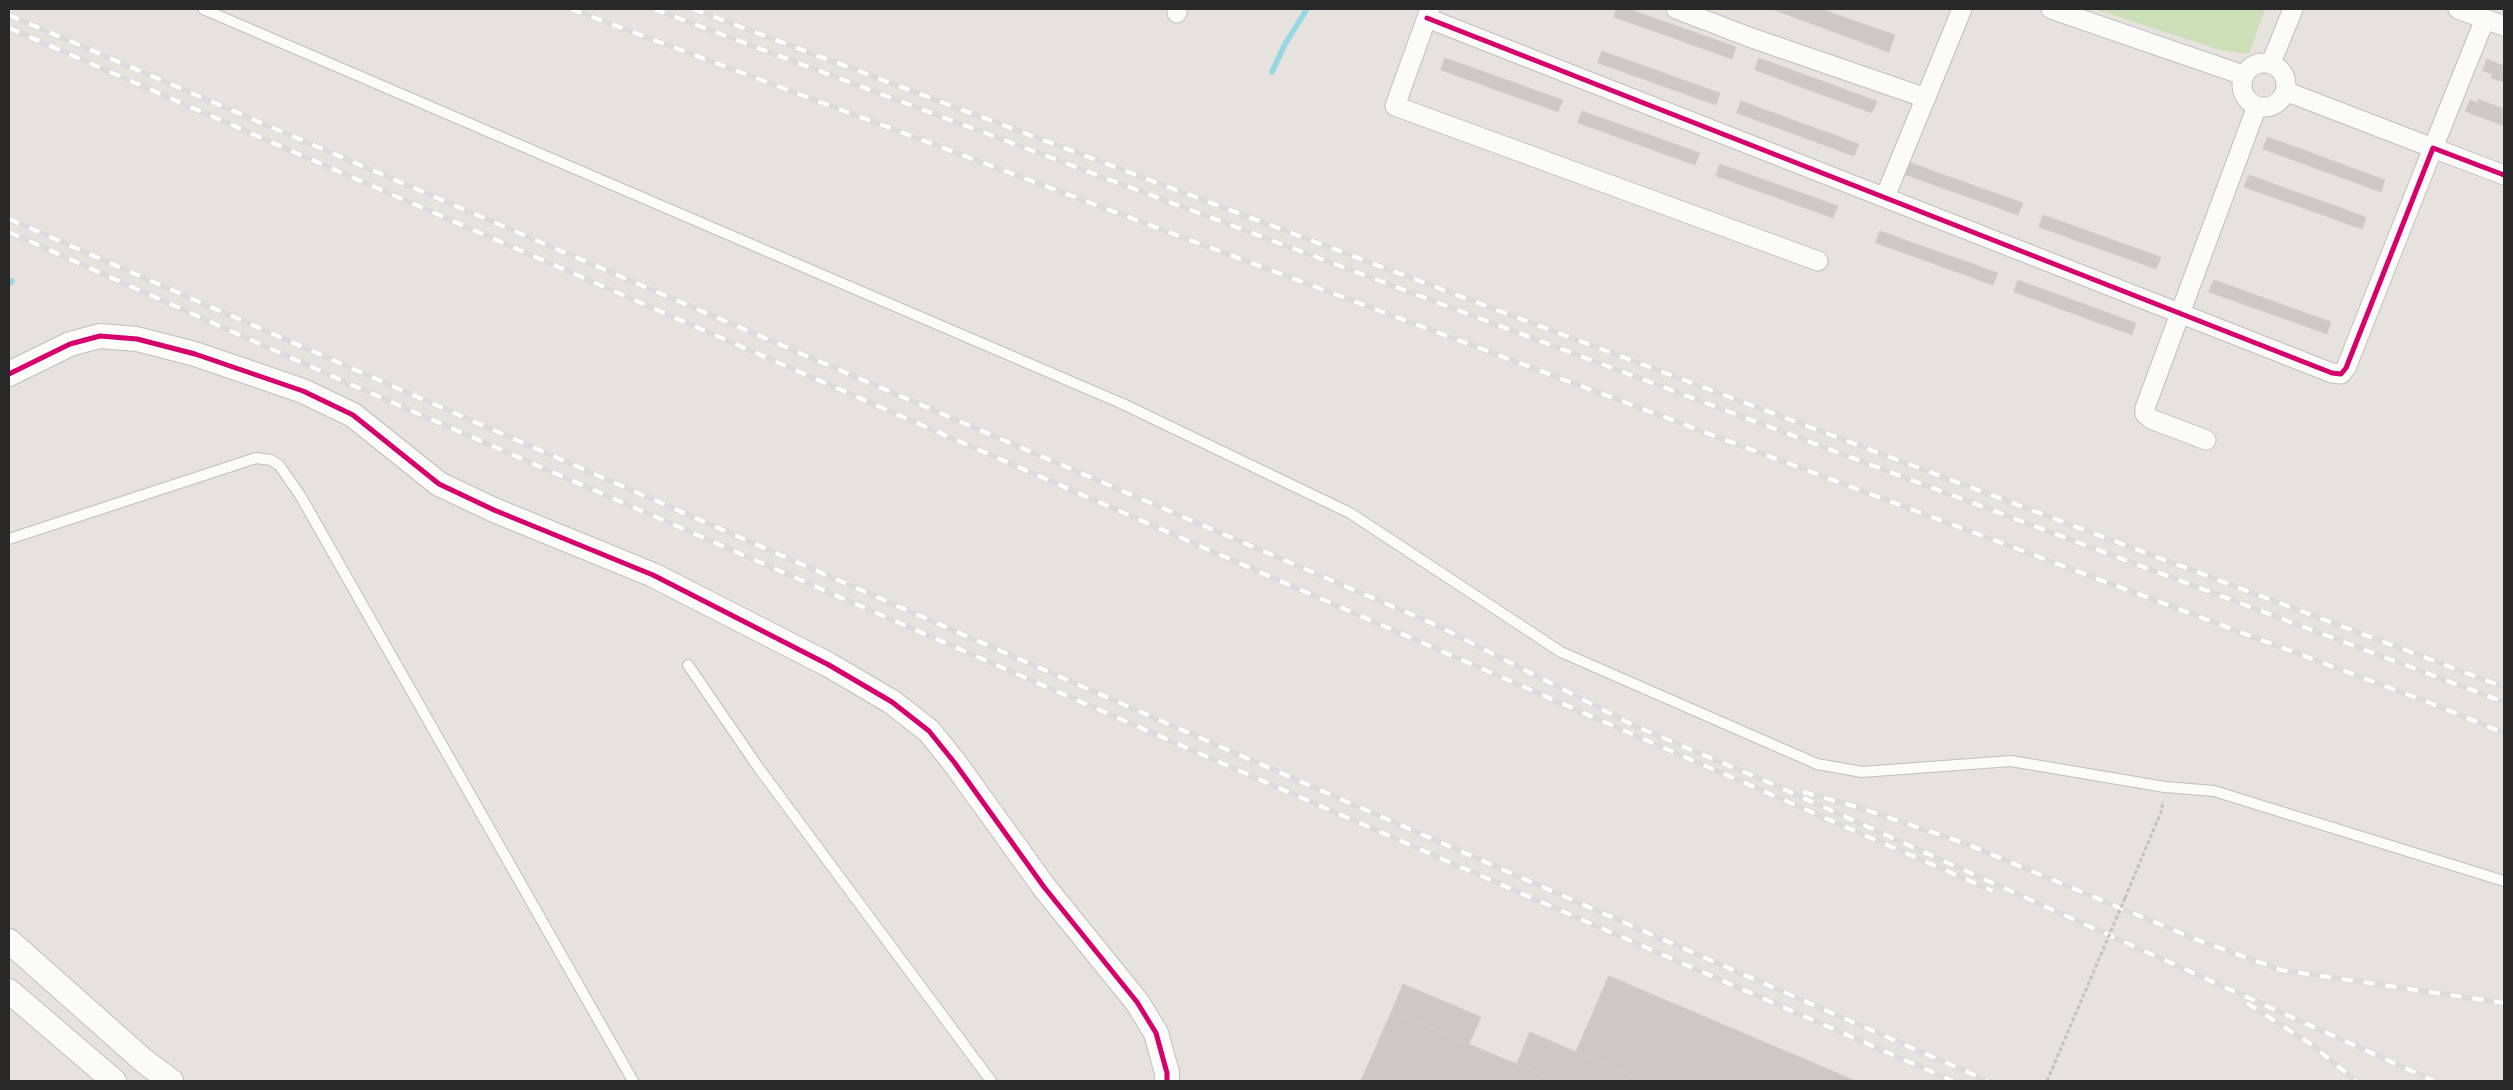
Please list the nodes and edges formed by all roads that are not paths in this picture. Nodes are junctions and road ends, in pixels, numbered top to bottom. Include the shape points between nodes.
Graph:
1 (203, 9) edge
2 (1676, 9) edge
3 (1962, 9) edge
4 (2051, 9) edge
5 (2293, 9) edge
6 (2458, 9) edge
7 (1428, 13) edge
8 (2486, 19) junction
9 (2504, 26) edge
10 (2271, 63) junction
11 (2244, 75) junction
12 (2285, 91) junction
13 (1926, 98) junction
14 (2257, 106) junction
15 (2433, 148) junction
16 (2504, 175) edge
17 (1885, 198) junction
18 (1818, 261) dead end
19 (2182, 315) junction
20 (9, 374) edge
21 (2206, 440) dead end
22 (9, 539) edge
23 (688, 665) dead end
24 (2504, 881) edge
25 (9, 941) edge
26 (9, 991) edge
27 (114, 1081) edge
28 (171, 1081) edge
29 (633, 1081) edge
30 (991, 1081) edge
31 (1167, 1081) edge

1 - 24 lane via 1123,404 1350,512 1561,652 1817,764 1862,772 2011,761 2165,787 2214,791
2 - 13 street via 1749,38
3 - 13 street
4 - 11 street
5 - 10 street
6 - 8 street
7 - 17 street
7 - 18 street via 1395,106
8 - 9 street
8 - 15 street
10 - 11 street via 2257,64
10 - 12 street via 2283,73
11 - 14 street via 2242,92 2250,103
12 - 14 street via 2279,102 2272,106
12 - 15 street
13 - 17 street
14 - 19 street
15 - 16 street
15 - 19 street via 2341,374
17 - 19 street
19 - 21 street via 2145,414
20 - 31 street via 70,344 100,336 137,339 195,354 303,391 353,415 439,484 652,575 829,665 892,702 929,730 1044,887 1137,1002 1156,1033
22 - 29 lane via 234,463 264,458 279,465 300,494
23 - 30 lane via 758,767
25 - 28 street
26 - 27 street

